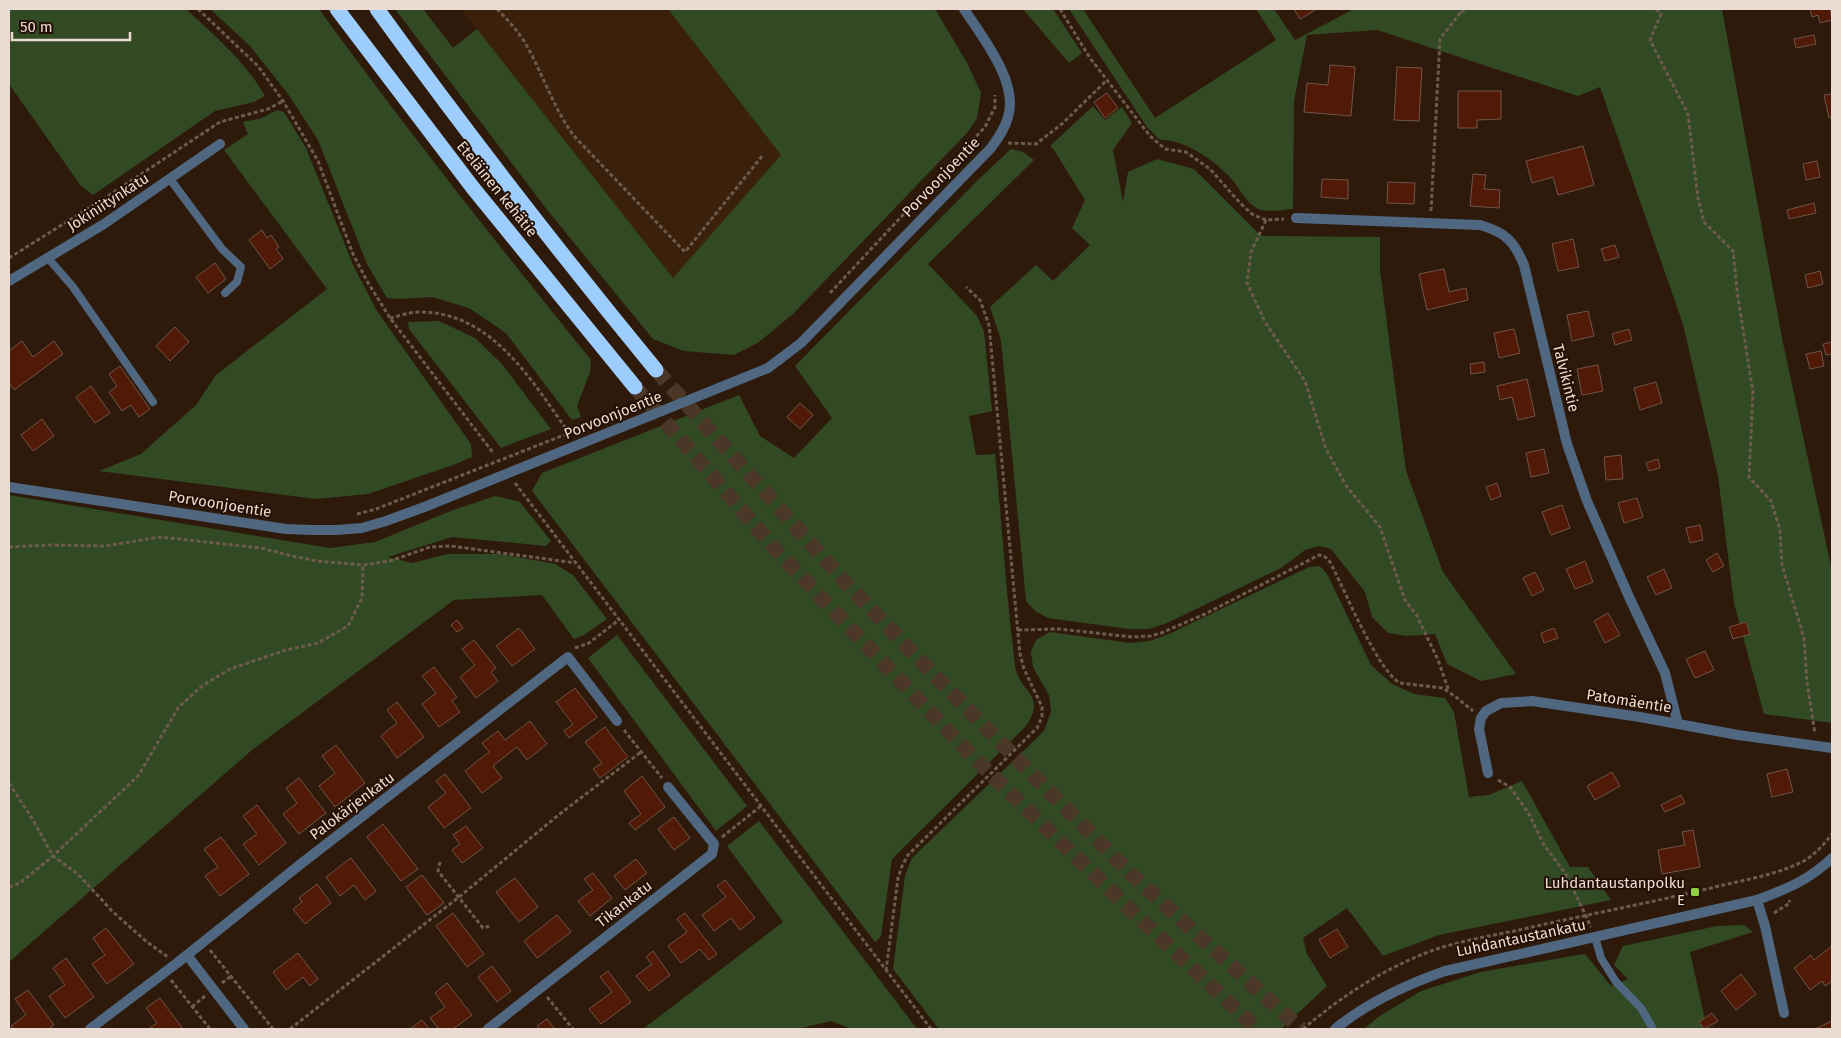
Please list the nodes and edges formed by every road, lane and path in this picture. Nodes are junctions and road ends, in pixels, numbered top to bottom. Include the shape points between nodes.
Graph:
1 (198, 9) edge
2 (337, 9) edge
3 (377, 9) edge
4 (497, 9) edge
5 (964, 9) edge
6 (1060, 9) edge
7 (1467, 9) edge
8 (1656, 9) edge
9 (1460, 11) edge
10 (1107, 80) junction
11 (995, 89) dead end
12 (283, 101) junction
13 (220, 144) dead end
14 (1036, 144) dead end
15 (763, 155) dead end
16 (170, 179) junction
17 (1296, 218) joint
18 (1266, 220) junction
19 (1430, 222) junction
20 (9, 258) edge
21 (48, 258) junction
22 (9, 282) edge
23 (966, 287) dead end
24 (224, 293) dead end
25 (824, 299) dead end
26 (390, 318) junction
27 (656, 370) tunnel mouth
28 (635, 388) tunnel mouth
29 (153, 402) dead end
30 (587, 426) dead end
31 (569, 433) junction
32 (494, 454) dead end
33 (515, 483) dead end
34 (9, 487) edge
35 (349, 516) dead end
36 (9, 547) edge
37 (576, 562) junction
38 (363, 565) junction
39 (620, 619) junction
40 (1018, 630) junction
41 (568, 657) junction
42 (1449, 692) junction
43 (1482, 718) junction
44 (617, 721) joint
45 (1678, 724) junction
46 (1817, 745) junction
47 (1832, 748) edge
48 (642, 752) junction
49 (1488, 773) joint
50 (9, 784) edge
51 (668, 787) joint
52 (762, 806) junction
53 (1832, 834) edge
54 (714, 844) junction
55 (52, 856) junction
56 (1832, 858) edge
57 (440, 862) dead end
58 (9, 887) edge
59 (459, 897) junction
60 (1756, 900) junction
61 (1613, 908) dead end
62 (490, 926) dead end
63 (1595, 937) junction
64 (204, 941) junction
65 (187, 955) junction
66 (177, 963) junction
67 (886, 971) junction
68 (165, 972) junction
69 (540, 989) junction
70 (1784, 1013) dead end
71 (90, 1029) edge
72 (210, 1029) edge
73 (244, 1029) edge
74 (274, 1029) edge
75 (290, 1029) edge
76 (488, 1029) edge
77 (573, 1029) edge
78 (931, 1029) edge
79 (1335, 1029) edge
80 (1653, 1029) edge

1 - 12 path via 258,66
2 - 28 highway, Eteläinen kehätie via 473,188
3 - 27 highway, Eteläinen kehätie via 500,175
4 - 15 path via 524,41 561,118 574,136 685,252
5 - 34 street, Porvoonjoentie via 1000,65 1005,79 1010,109 1005,125 991,148 814,329 768,368 427,506 362,528 286,529
6 - 10 path
7 - 9 path
8 - 46 path via 1661,14 1650,40 1688,114 1704,222 1733,252 1753,392 1749,477 1771,502 1780,530 1782,564 1804,638
9 - 19 path via 1440,39
10 - 14 path
10 - 18 path via 1150,136 1165,149 1186,152 1210,168 1240,204
11 - 25 path via 995,107 985,127
12 - 20 path via 260,112 220,122
12 - 26 path via 318,161 366,282
13 - 16 street, Jokiniitynkatu
16 - 21 street, Jokiniitynkatu
16 - 24 lane via 222,249 241,267 237,282
17 - 18 path
17 - 19 street, Talvikintie
18 - 42 path via 1251,252 1247,283 1265,322 1305,381 1326,449 1347,487 1380,527 1405,600 1430,642
19 - 45 street, Talvikintie via 1494,228 1507,236 1520,256 1567,444 1587,501 1665,672
21 - 22 street, Jokiniitynkatu
21 - 29 lane via 73,287
23 - 40 path via 980,300 989,325
26 - 31 path via 418,312 443,314 481,329 496,340 536,386
26 - 32 path
30 - 31 path
31 - 35 path via 376,509
33 - 37 path
36 - 38 path via 106,546 160,538 261,548 316,561
37 - 38 path via 450,546 430,547 390,561
37 - 39 path
38 - 55 path via 362,598 348,626 318,643 230,669 202,686 178,708 138,776
39 - 41 path via 589,643 572,650
39 - 52 path
40 - 42 path via 1059,629 1150,636 1205,614 1319,555 1324,556 1334,568 1365,634 1394,680 1443,688
40 - 67 path via 1024,669 1042,707 1042,716 1037,728 908,855 898,878
41 - 44 street
41 - 64 street, Palokärjenkatu
42 - 43 path
43 - 45 street, Patomäentie via 1501,703 1532,701
43 - 49 street via 1479,729
44 - 48 path
45 - 46 street, Patomäentie via 1738,736
46 - 47 street, Patomäentie
48 - 51 path
48 - 59 path via 560,813
49 - 63 path via 1510,787 1528,812 1544,845 1566,876
50 - 55 path
51 - 54 street
52 - 54 path
52 - 67 path
53 - 61 path via 1804,861 1781,871
54 - 69 street, Tikankatu via 712,854
55 - 58 path via 20,883
55 - 66 path via 78,874 133,930
56 - 60 street, Luhdantaustankatu via 1816,873 1787,889
57 - 59 path via 438,871
59 - 62 path via 483,928
59 - 75 path
60 - 63 street, Luhdantaustankatu
60 - 70 street
63 - 79 street, Luhdantaustankatu via 1473,964 1409,983 1375,1001
63 - 80 lane via 1601,958 1616,982 1641,1008
64 - 65 street, Palokärjenkatu
64 - 74 path
65 - 66 street, Palokärjenkatu
65 - 73 street
66 - 68 street, Palokärjenkatu
67 - 78 path
68 - 71 street, Palokärjenkatu
68 - 72 path
69 - 76 street, Tikankatu
69 - 77 path

